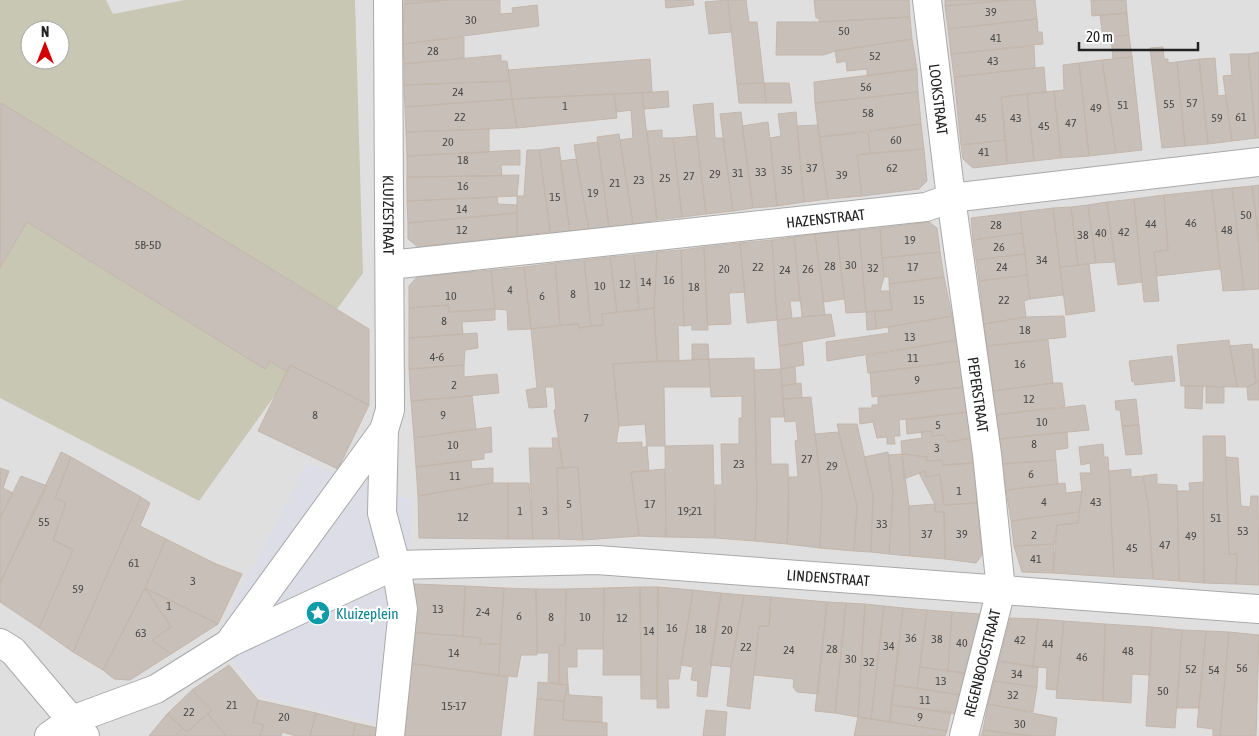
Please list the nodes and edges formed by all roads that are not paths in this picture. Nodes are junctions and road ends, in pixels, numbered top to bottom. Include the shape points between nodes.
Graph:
1 (388, 0) edge
2 (927, 0) edge
3 (1259, 162) edge
4 (951, 198) junction
5 (390, 266) junction
6 (384, 430) junction
7 (396, 565) junction
8 (1001, 590) junction
9 (1259, 608) edge
10 (231, 642) junction
11 (0, 643) edge
12 (79, 728) edge
13 (48, 736) edge
14 (390, 736) edge
15 (964, 736) edge

1 - 5 street, KLUIZESTRAAT
2 - 4 street, LOOKSTRAAT
3 - 4 street, HAZENSTRAAT
4 - 5 street, HAZENSTRAAT via 926,206
4 - 8 street, PEPERSTRAAT
5 - 6 street, KLUIZESTRAAT via 390,410
6 - 7 street via 382,513
6 - 10 street
7 - 8 street, LINDENSTRAAT via 597,560
7 - 10 street
7 - 14 street via 403,609
8 - 9 street, LINDENSTRAAT
8 - 15 street, REGENBOOGSTRAAT
10 - 12 street via 156,689
11 - 12 street via 13,651
12 - 13 street

